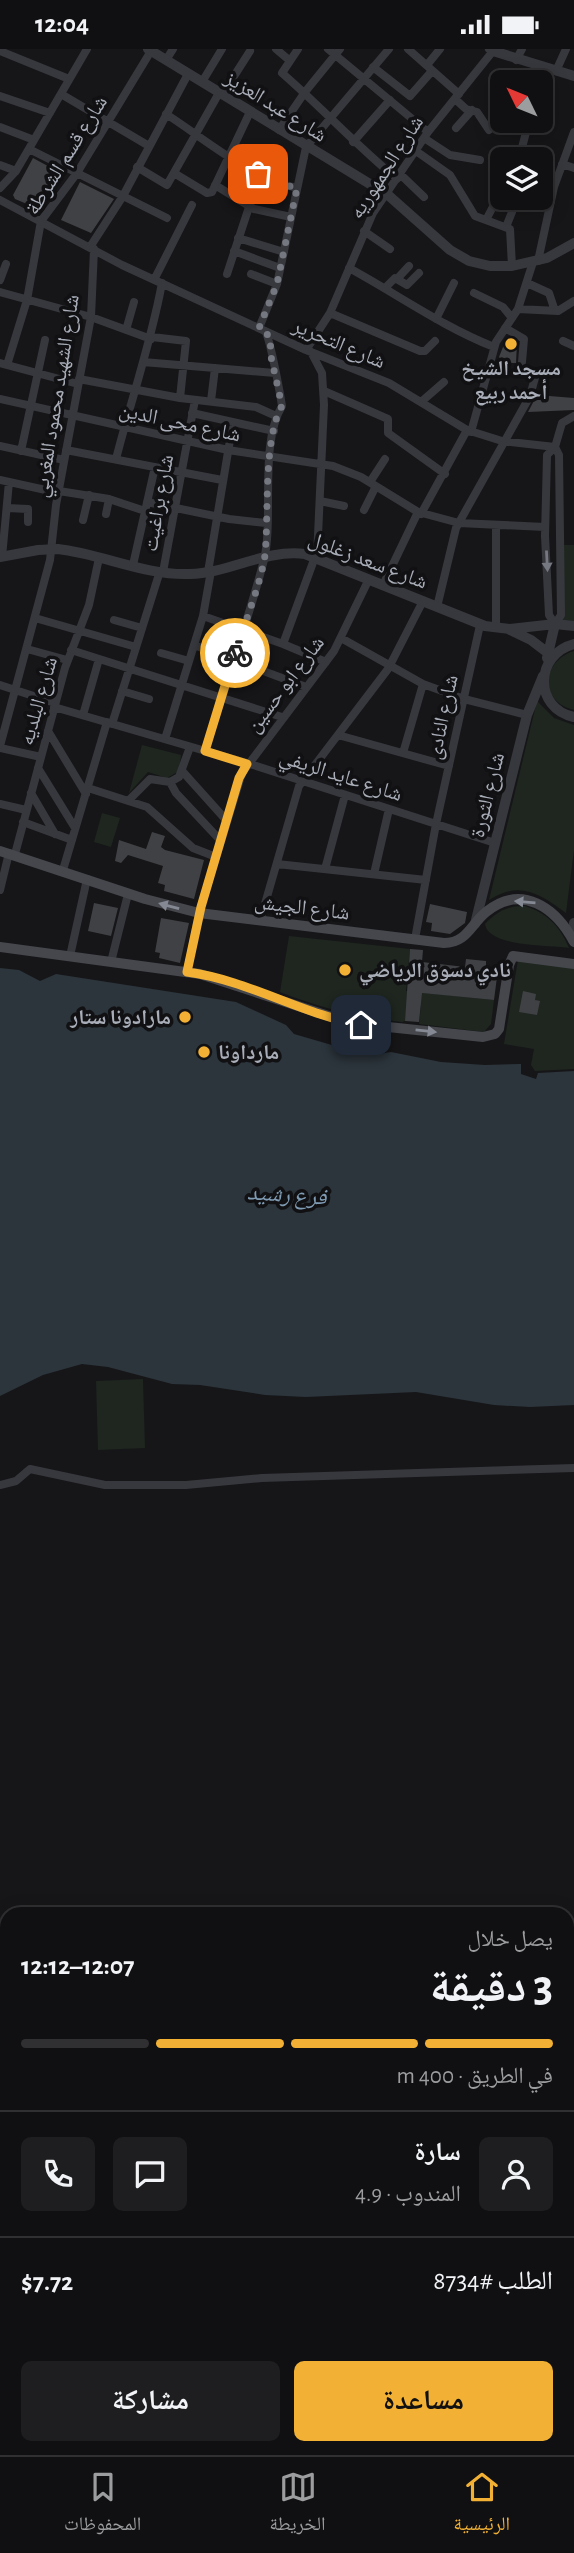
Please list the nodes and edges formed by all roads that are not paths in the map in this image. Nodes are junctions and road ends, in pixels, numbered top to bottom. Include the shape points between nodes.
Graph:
1 (87, 49) edge
2 (173, 49) edge
3 (222, 49) edge
4 (276, 49) edge
5 (298, 49) edge
6 (388, 49) edge
7 (408, 49) edge
8 (440, 49) edge
9 (522, 49) edge
10 (566, 49) edge
11 (149, 50) edge
12 (491, 50) edge
13 (0, 51) edge
14 (250, 51) dead end
15 (334, 51) edge
16 (516, 59) junction
17 (166, 60) junction
18 (289, 60) junction
19 (538, 66) junction
20 (373, 67) junction
21 (430, 68) junction
22 (538, 70) edge
23 (556, 71) junction
24 (188, 74) junction
25 (574, 76) edge
26 (363, 78) junction
27 (69, 79) junction
28 (202, 82) junction
29 (305, 92) junction
30 (61, 94) junction
31 (220, 94) junction
32 (0, 96) edge
33 (457, 96) junction
34 (390, 100) junction
35 (472, 110) junction
36 (250, 112) junction
37 (50, 113) junction
38 (166, 114) junction
39 (329, 116) junction
40 (108, 122) junction
41 (0, 127) edge
42 (456, 128) dead end
43 (279, 130) junction
44 (489, 130) dead end
45 (574, 132) edge
46 (196, 134) junction
47 (426, 135) junction
48 (34, 140) junction
49 (353, 142) junction
50 (149, 146) junction
51 (306, 147) junction
52 (29, 149) junction
53 (416, 151) junction
54 (229, 155) junction
55 (480, 160) dead end
56 (562, 164) junction
57 (0, 165) edge
58 (137, 167) junction
59 (574, 168) edge
60 (16, 171) junction
61 (77, 173) junction
62 (174, 173) junction
63 (398, 176) junction
64 (215, 185) junction
65 (554, 187) joint
66 (0, 188) edge
67 (297, 188) junction
68 (386, 195) junction
69 (123, 196) junction
70 (424, 197) dead end
71 (0, 200) edge
72 (192, 205) dead end
73 (249, 207) junction
74 (491, 210) edge
75 (512, 212) dead end
76 (291, 217) junction
77 (167, 218) dead end
78 (486, 220) junction
79 (41, 221) junction
80 (506, 227) junction
81 (364, 231) junction
82 (238, 238) junction
83 (574, 243) edge
84 (92, 248) junction
85 (390, 249) dead end
86 (234, 251) junction
87 (284, 251) junction
88 (536, 262) junction
89 (6, 264) dead end
90 (512, 266) junction
91 (409, 267) dead end
92 (281, 268) junction
93 (349, 268) junction
94 (419, 273) dead end
95 (227, 274) dead end
96 (251, 274) dead end
97 (397, 279) junction
98 (0, 280) edge
99 (158, 281) junction
100 (454, 283) dead end
101 (527, 283) junction
102 (277, 284) junction
103 (385, 288) junction
104 (0, 292) edge
105 (474, 293) dead end
106 (27, 300) junction
107 (574, 301) edge
108 (134, 302) dead end
109 (518, 309) junction
110 (555, 311) junction
111 (330, 313) junction
112 (90, 317) junction
113 (512, 318) junction
114 (436, 319) junction
115 (505, 328) junction
116 (262, 329) junction
117 (126, 330) junction
118 (462, 334) junction
119 (152, 338) junction
120 (45, 340) dead end
121 (435, 341) dead end
122 (564, 341) dead end
123 (457, 344) dead end
124 (574, 346) edge
125 (494, 347) junction
126 (309, 351) junction
127 (143, 362) junction
128 (522, 362) dead end
129 (4, 364) edge
130 (184, 365) junction
131 (215, 368) junction
132 (36, 372) junction
133 (275, 373) junction
134 (536, 374) dead end
135 (79, 382) junction
136 (444, 382) dead end
137 (134, 389) junction
138 (324, 391) junction
139 (180, 398) junction
140 (0, 399) edge
141 (195, 400) junction
142 (211, 401) junction
143 (421, 403) junction
144 (30, 406) junction
145 (192, 413) junction
146 (72, 416) junction
147 (574, 416) edge
148 (276, 417) junction
149 (233, 422) junction
150 (124, 428) junction
151 (274, 431) junction
152 (469, 431) junction
153 (187, 441) junction
154 (502, 441) junction
155 (0, 446) edge
156 (555, 447) junction
157 (66, 450) junction
158 (228, 450) junction
159 (22, 451) junction
160 (271, 459) junction
161 (385, 459) dead end
162 (64, 460) junction
163 (116, 460) junction
164 (323, 464) junction
165 (155, 467) junction
166 (181, 472) junction
167 (444, 474) junction
168 (222, 480) junction
169 (5, 481) edge
170 (373, 484) junction
171 (59, 492) junction
172 (89, 495) junction
173 (109, 499) junction
174 (320, 501) junction
175 (344, 506) dead end
176 (146, 507) junction
177 (174, 508) junction
178 (364, 510) dead end
179 (4, 511) edge
180 (420, 513) junction
181 (106, 514) dead end
182 (217, 517) junction
183 (83, 520) dead end
184 (28, 522) dead end
185 (266, 523) junction
186 (459, 523) junction
187 (496, 527) junction
188 (545, 527) junction
189 (52, 549) junction
190 (1, 557) edge
191 (265, 557) junction
192 (316, 557) junction
193 (99, 558) junction
194 (133, 565) junction
195 (162, 571) junction
196 (210, 572) junction
197 (369, 579) junction
198 (383, 585) junction
199 (423, 601) junction
200 (437, 607) junction
201 (203, 616) junction
202 (35, 618) junction
203 (114, 620) dead end
204 (555, 624) junction
205 (480, 625) junction
206 (574, 626) edge
207 (496, 627) junction
208 (142, 628) junction
209 (242, 629) junction
210 (510, 629) junction
211 (80, 631) junction
212 (341, 638) junction
213 (283, 644) junction
214 (574, 644) edge
215 (194, 645) junction
216 (136, 647) junction
217 (27, 649) junction
218 (71, 650) junction
219 (161, 653) dead end
220 (548, 653) junction
221 (233, 658) junction
222 (99, 659) junction
223 (67, 660) junction
224 (189, 661) junction
225 (326, 662) junction
226 (546, 665) junction
227 (390, 666) junction
228 (129, 668) junction
229 (543, 676) junction
230 (182, 684) junction
231 (423, 684) junction
232 (0, 685) edge
233 (306, 687) junction
234 (15, 690) junction
235 (122, 691) junction
236 (221, 697) junction
237 (149, 699) dead end
238 (464, 699) junction
239 (55, 705) junction
240 (83, 715) junction
241 (527, 715) junction
242 (282, 717) junction
243 (574, 717) edge
244 (4, 718) edge
245 (110, 723) junction
246 (48, 731) junction
247 (338, 735) junction
248 (165, 739) junction
249 (0, 747) edge
250 (190, 747) junction
251 (205, 751) junction
252 (403, 753) junction
253 (41, 757) junction
254 (247, 764) junction
255 (449, 767) junction
256 (38, 768) junction
257 (183, 772) junction
258 (302, 781) junction
259 (170, 782) junction
260 (87, 791) junction
261 (31, 793) junction
262 (345, 795) junction
263 (129, 800) junction
264 (0, 804) edge
265 (389, 809) junction
266 (26, 810) junction
267 (227, 821) junction
268 (23, 822) junction
269 (436, 824) junction
270 (75, 828) junction
271 (55, 834) junction
272 (72, 840) junction
273 (221, 841) junction
274 (495, 843) junction
275 (8, 853) edge
276 (216, 857) junction
277 (277, 864) junction
278 (325, 869) junction
279 (63, 870) junction
280 (374, 874) junction
281 (87, 879) junction
282 (426, 880) junction
283 (0, 890) edge
284 (128, 894) junction
285 (199, 913) junction
286 (260, 922) junction
287 (574, 923) edge
288 (475, 924) junction
289 (415, 939) junction
290 (573, 941) edge
291 (0, 947) edge
292 (70, 956) junction
293 (111, 962) junction
294 (574, 964) edge
295 (187, 972) junction
296 (574, 1468) edge
297 (0, 1485) edge

1 - 27 street
2 - 17 street
3 - 28 street
4 - 18 street
5 - 18 street
6 - 20 street
7 - 21 street
8 - 21 street
9 - 16 street
10 - 23 street
11 - 17 street, شارع عبد العزيز
11 - 40 street, شارع قسم الشرطة
12 - 16 street
12 - 33 street, شارع الجمهوريه
13 - 27 street
14 - 31 street
15 - 26 street
15 - 29 street
16 - 19 street
17 - 24 street, شارع عبد العزيز
18 - 29 street via 282,73
19 - 22 street
19 - 23 street
20 - 21 street via 410,96
20 - 26 street
21 - 33 street
23 - 25 street
24 - 28 street, شارع عبد العزيز
24 - 38 street, شارع الشهيد محمود المغربي
26 - 34 street
26 - 39 street
27 - 30 street
28 - 31 street, شارع عبد العزيز
29 - 39 street
29 - 43 street
30 - 37 street
30 - 40 street
31 - 36 street, شارع عبد العزيز
31 - 46 street
32 - 37 street
33 - 35 street
33 - 47 street, شارع الجمهوريه
34 - 47 street
34 - 49 street
35 - 42 street
35 - 44 street
36 - 43 street, شارع عبد العزيز
36 - 54 street
37 - 48 street
38 - 46 street
38 - 50 street, شارع الشهيد محمود المغربي
39 - 49 street
39 - 51 street
40 - 50 street
40 - 61 street, شارع قسم الشرطة
41 - 48 street
43 - 51 street, شارع عبد العزيز
45 - 56 street
46 - 54 street
46 - 62 street
47 - 53 street, شارع الجمهوريه
47 - 55 street via 450,155
48 - 52 street
49 - 63 street
50 - 58 street, شارع الشهيد محمود المغربي
51 - 67 street
51 - 68 street, شارع عبد العزيز
52 - 60 street
52 - 61 street
53 - 63 street, شارع الجمهوريه
53 - 78 street via 450,174 467,193 473,214
54 - 64 street
54 - 67 street via 267,179
56 - 59 street
56 - 65 street
57 - 60 street
58 - 62 street via 164,185
58 - 69 street, شارع الشهيد محمود المغربي
60 - 66 street
61 - 69 street
61 - 79 street, شارع قسم الشرطة
62 - 64 street via 208,193
63 - 68 street, شارع الجمهوريه
63 - 70 street
64 - 73 street
65 - 88 street
67 - 76 street
68 - 81 street, شارع الجمهوريه
68 - 90 street, شارع عبد العزيز via 459,256 490,266
69 - 77 street
69 - 84 street, شارع الشهيد محمود المغربي
71 - 79 street, شارع التحرير
72 - 99 street
73 - 76 street
73 - 82 street
74 - 78 street
75 - 80 street
76 - 87 street
78 - 80 street
79 - 84 street, شارع التحرير
79 - 106 street, شارع قسم الشرطة
80 - 90 street via 512,233
81 - 85 street
81 - 93 street, شارع الجمهوريه
82 - 86 street
82 - 87 street
83 - 88 street, شارع عبد العزيز
84 - 99 street, شارع التحرير
84 - 112 street, شارع الشهيد محمود المغربي
86 - 92 street
86 - 95 street
87 - 92 street
88 - 90 street, شارع عبد العزيز
88 - 101 street
89 - 98 street
91 - 97 street
92 - 102 street
93 - 103 street
93 - 111 street, شارع الجمهوريه
94 - 97 street via 406,286
96 - 102 street
97 - 103 street
99 - 116 street, شارع التحرير
99 - 119 street
100 - 114 street
101 - 109 street
101 - 110 street via 549,293
102 - 116 street
103 - 114 street
104 - 106 street
105 - 113 street via 500,305
106 - 112 street
106 - 129 street, شارع قسم الشرطة
107 - 110 street
108 - 117 street
109 - 110 street
109 - 113 street
111 - 121 street via 420,351
111 - 126 street, شارع الجمهوريه
112 - 117 street
112 - 135 street, شارع الشهيد محمود المغربي
113 - 115 street
114 - 118 street
115 - 125 street
115 - 128 street via 524,339
116 - 126 street, شارع التحرير
116 - 133 street via 271,340
117 - 119 street
118 - 123 street
118 - 125 street
119 - 127 street
119 - 130 street via 184,339
120 - 132 street
122 - 124 street
125 - 152 street
126 - 138 street via 322,373
126 - 143 street, شارع التحرير via 377,378
127 - 130 street
127 - 137 street
129 - 132 street
130 - 131 street
130 - 139 street
131 - 133 street
131 - 142 street
132 - 135 street
132 - 144 street
133 - 148 street via 282,404
134 - 154 street via 530,396
135 - 137 street
135 - 146 street, شارع الشهيد محمود المغربي
136 - 143 street
137 - 139 street
137 - 150 street
138 - 164 street
138 - 167 street via 388,419 388,433
139 - 141 street
140 - 144 street, شارع محى الدين
141 - 142 street
141 - 145 street, شارع براغيت
142 - 148 street via 262,408
143 - 152 street, شارع التحرير
144 - 146 street, شارع محى الدين
144 - 159 street
145 - 149 street
145 - 153 street, شارع براغيت
146 - 150 street, شارع محى الدين
146 - 157 street, شارع الشهيد محمود المغربي
147 - 156 street via 562,423
148 - 151 street
149 - 151 street
149 - 158 street
150 - 153 street, شارع محى الدين
150 - 163 street
151 - 160 street
152 - 154 street, شارع التحرير
152 - 167 street
153 - 158 street, شارع محى الدين
153 - 166 street, شارع براغيت
154 - 156 street, شارع التحرير
154 - 186 street
155 - 159 street
156 - 188 street via 547,455
156 - 204 street via 559,455 561,615
157 - 162 street, شارع الشهيد محمود المغربي
157 - 163 street
158 - 160 street, شارع محى الدين
158 - 168 street
159 - 162 street
160 - 164 street, شارع محى الدين
160 - 185 street
161 - 170 street
162 - 171 street, شارع الشهيد محمود المغربي
163 - 165 street
164 - 170 street, شارع محى الدين
164 - 174 street
165 - 166 street
165 - 176 street
166 - 168 street
166 - 177 street, شارع براغيت
167 - 180 street
168 - 182 street
169 - 171 street
169 - 179 street
170 - 178 street
170 - 180 street, شارع محى الدين
171 - 172 street
171 - 189 street, شارع الشهيد محمود المغربي
172 - 173 street
172 - 183 street
173 - 176 street
173 - 181 street
174 - 175 street
174 - 192 street
176 - 177 street
176 - 194 street
177 - 182 street
177 - 195 street, شارع براغيت
179 - 184 street via 28,509
179 - 190 street
180 - 186 street, شارع محى الدين
180 - 198 street
182 - 185 street
182 - 196 street
185 - 191 street
186 - 187 street, شارع محى الدين
186 - 200 street
187 - 188 street, شارع محى الدين
187 - 207 street
188 -> 204 street via 549,615
189 - 190 street, شارع سعد زغلول
189 - 193 street, شارع سعد زغلول
189 - 202 street, شارع الشهيد محمود المغربي
191 - 192 street, شارع سعد زغلول via 295,553
191 - 196 street, شارع سعد زغلول
191 - 209 street
192 - 197 street, شارع سعد زغلول
192 - 213 street
193 - 194 street, شارع سعد زغلول
193 - 211 street, شارع البلديه
194 - 195 street, شارع سعد زغلول
195 - 196 street, شارع سعد زغلول
195 - 208 street, شارع براغيت
196 - 201 street
197 - 198 street, شارع سعد زغلول
197 - 212 street, شارع ابو حسين
198 - 199 street, شارع سعد زغلول
199 - 200 street, شارع سعد زغلول
199 - 227 street
200 - 205 street, شارع سعد زغلول
201 - 209 street
201 - 215 street
202 - 211 street
202 - 217 street, شارع الشهيد محمود المغربي
203 - 208 street
204 - 206 street, شارع سعد زغلول
204 - 210 street, شارع سعد زغلول
204 - 220 street
205 - 207 street, شارع سعد زغلول
205 - 238 street, شارع النادى
207 - 210 street, شارع سعد زغلول
208 - 216 street, شارع براغيت
209 - 213 street
209 - 221 street
210 - 220 street
211 - 216 street
211 - 218 street, شارع البلديه
212 - 225 street, شارع ابو حسين
212 - 227 street
213 - 225 street
214 - 226 street via 559,649
215 - 221 street
215 - 224 street
216 - 228 street, شارع براغيت
217 - 223 street
217 - 234 street, شارع الشهيد محمود المغربي
218 - 222 street
218 - 223 street, شارع البلديه
219 - 224 street
220 - 226 street
221 - 233 street
221 - 236 street
222 - 228 street
222 - 240 street
223 - 239 street, شارع البلديه
224 - 230 street
225 - 233 street, شارع ابو حسين
226 - 229 street, شارع الثورة
227 - 231 street
227 - 247 street
228 - 230 street
228 - 235 street, شارع براغيت
229 - 241 street, شارع الثورة
229 - 243 street via 549,701
230 - 236 street
230 - 248 street
231 - 238 street
231 - 252 street
232 - 234 street, شارع عايد الريفي
233 - 242 street, شارع ابو حسين
234 - 239 street, شارع عايد الريفي
234 - 244 street, شارع الشهيد محمود المغربي
235 - 237 street
235 - 245 street, شارع براغيت
236 - 242 street
236 - 251 street
238 - 241 street
238 - 255 street, شارع النادى
239 - 240 street, شارع عايد الريفي
239 - 246 street, شارع البلديه
240 - 245 street, شارع عايد الريفي
241 - 274 street, شارع الثورة
242 - 254 street, شارع ابو حسين
244 - 249 street, شارع الشهيد محمود المغربي
245 - 248 street, شارع عايد الريفي
245 - 260 street, شارع براغيت
246 - 253 street, شارع البلديه
246 - 260 street
247 - 252 street
247 - 258 street
248 - 250 street, شارع عايد الريفي
249 - 253 street
250 - 251 street, شارع عايد الريفي
250 - 257 street
251 - 254 street, شارع عايد الريفي
252 - 255 street
253 - 256 street, شارع البلديه
254 - 258 street, شارع عايد الريفي
254 - 267 street, شارع ابو حسين
255 - 269 street, شارع النادى
256 - 261 street, شارع البلديه
256 - 270 street
257 - 259 street
257 - 267 street
258 - 262 street, شارع عايد الريفي
258 - 277 street
259 - 263 street via 150,779
259 - 273 street
260 - 263 street
260 - 270 street, شارع براغيت
261 - 266 street, شارع البلديه
261 - 271 street
262 - 265 street, شارع عايد الريفي
262 - 278 street
263 - 276 street via 153,810 194,848
264 - 266 street
265 - 269 street, شارع عايد الريفي
265 - 280 street
266 - 268 street, شارع البلديه
267 - 273 street, شارع ابو حسين
268 - 271 street
268 - 275 street, شارع البلديه
269 - 274 street, شارع عايد الريفي
269 - 282 street, شارع النادى
270 - 272 street, شارع براغيت
271 - 272 street
272 - 279 street, شارع براغيت
273 - 276 street, شارع ابو حسين
274 - 288 street, شارع الثورة
275 - 279 main road, شارع الجيش
275 - 283 street, شارع البلديه
276 - 285 street, شارع ابو حسين
277 - 278 street
277 - 286 street
278 - 280 street
279 - 281 main road, شارع الجيش
280 - 282 street
281 - 284 main road, شارع الجيش
281 - 292 street
282 - 289 street, شارع النادى
285 -> 284 main road, شارع الجيش
284 - 293 street
285 - 286 main road, شارع الجيش
285 - 295 street, شارع ابو حسين
286 - 289 main road, شارع الجيش
287 - 290 street
288 - 289 main road, شارع الجيش via 456,942
290 -> 288 main road, شارع الجيش via 551,910 525,900 496,905
291 - 292 main road
292 - 293 main road
293 - 295 main road
295 -> 294 main road via 225,980 350,1023 483,1037 499,1029 511,958 519,955
296 - 297 street via 262,1478 186,1485 105,1485 30,1469 16,1481

